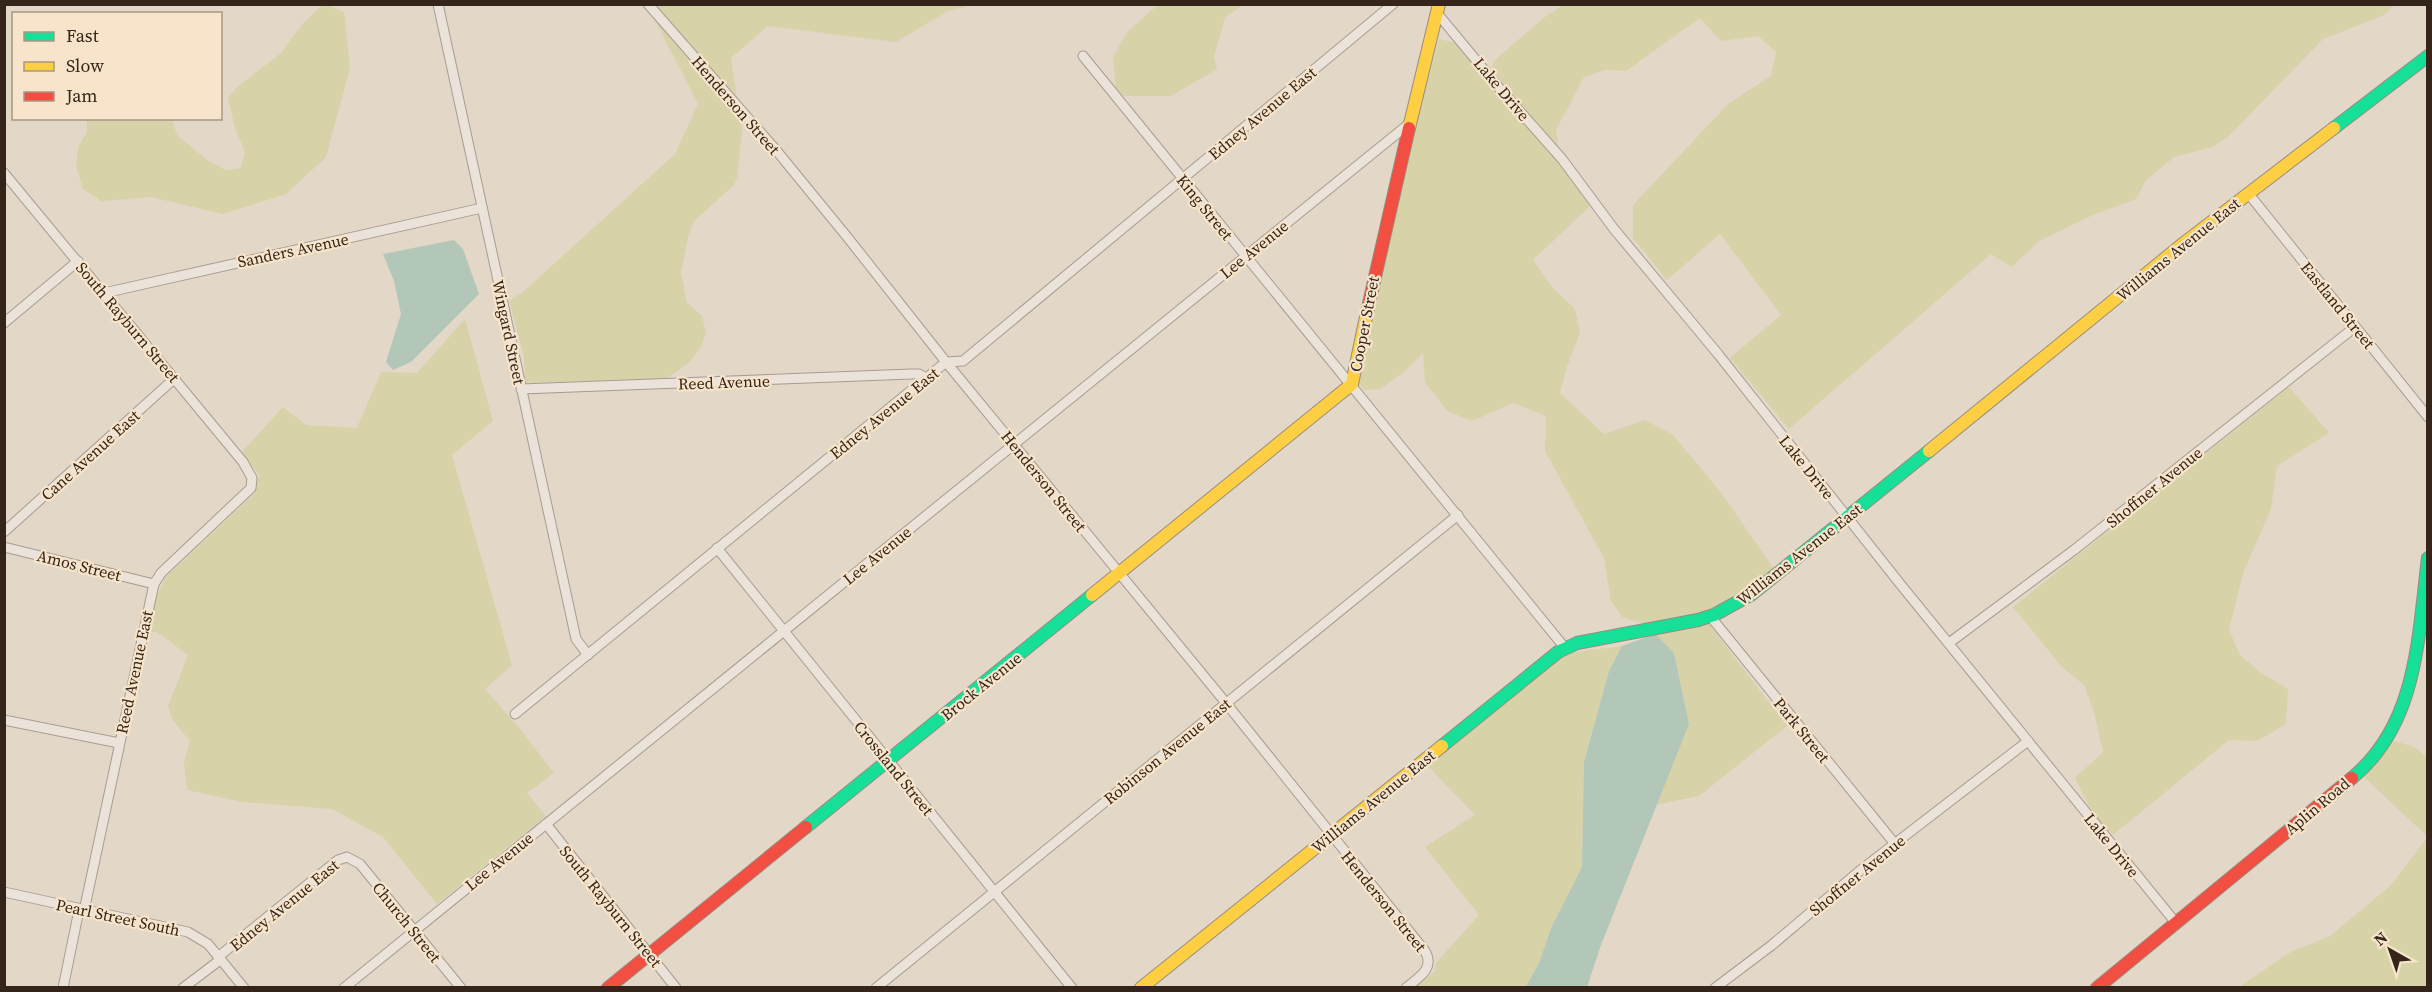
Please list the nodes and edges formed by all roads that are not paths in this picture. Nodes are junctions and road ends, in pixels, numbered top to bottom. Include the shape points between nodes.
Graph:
1 (438, 4) edge
2 (648, 4) edge
3 (1393, 4) edge
4 (1438, 9) edge
5 (1083, 56) dead end
6 (2427, 56) edge
7 (1410, 123) junction
8 (4, 173) edge
9 (1183, 180) junction
10 (2248, 193) junction
11 (482, 208) junction
12 (1245, 256) junction
13 (78, 261) junction
14 (104, 293) junction
15 (4, 323) edge
16 (2355, 327) junction
17 (946, 362) junction
18 (175, 378) junction
19 (926, 378) junction
20 (1352, 384) junction
21 (521, 389) junction
22 (2427, 417) edge
23 (1014, 445) junction
24 (249, 472) joint
25 (1458, 514) junction
26 (1846, 517) junction
27 (4, 532) edge
28 (4, 547) edge
29 (717, 548) junction
30 (2427, 558) edge
31 (1120, 574) junction
32 (154, 584) junction
33 (1710, 616) junction
34 (783, 631) junction
35 (1949, 643) junction
36 (1565, 648) junction
37 (588, 655) junction
38 (1226, 703) junction
39 (515, 714) dead end
40 (4, 720) edge
41 (2028, 741) junction
42 (119, 743) junction
43 (888, 761) junction
44 (546, 824) junction
45 (1331, 835) junction
46 (1895, 844) junction
47 (352, 859) joint
48 (4, 892) edge
49 (994, 892) junction
50 (81, 910) junction
51 (2176, 923) junction
52 (415, 930) junction
53 (650, 954) junction
54 (219, 959) junction
55 (63, 987) edge
56 (183, 987) edge
57 (244, 987) edge
58 (344, 987) edge
59 (461, 987) edge
60 (608, 987) edge
61 (676, 987) edge
62 (876, 987) edge
63 (1072, 987) edge
64 (1141, 987) edge
65 (1406, 987) edge
66 (1715, 987) edge
67 (2097, 987) edge

1 - 11 street, Wingard Street
2 - 17 street, Henderson Street via 776,150
3 - 9 street, Edney Avenue East
4 - 7 street, Cooper Street
4 - 26 street, Lake Drive
5 - 9 street, King Street
6 - 10 street, Williams Avenue East
7 - 12 street, Lee Avenue
7 - 20 street, Cooper Street
8 - 13 street, South Rayburn Street
9 - 12 street, King Street
9 - 17 street, Edney Avenue East via 963,362
10 - 16 street, Eastland Street
10 - 26 street, Williams Avenue East
11 - 14 street, Sanders Avenue
11 - 21 street, Wingard Street
12 - 20 street, King Street
12 - 23 street, Lee Avenue
13 - 14 street, South Rayburn Street
13 - 15 street
14 - 18 street, South Rayburn Street
16 - 22 street, Eastland Street
16 - 35 street, Shoffner Avenue via 2074,550
17 - 19 street, Edney Avenue East
17 - 23 street, Henderson Street
18 - 24 street, South Rayburn Street
18 - 27 street, Cane Avenue East
19 - 21 street, Reed Avenue via 911,374
19 - 29 street, Edney Avenue East
20 - 25 street, Cooper Street
20 - 31 street, Brock Avenue
21 - 37 street, Wingard Street via 576,639
23 - 31 street, Henderson Street
23 - 34 street, Lee Avenue
24 - 32 street, Reed Avenue East via 251,488
25 - 36 street, Cooper Street
25 - 38 street, Robinson Avenue East
26 - 33 street, Williams Avenue East via 1752,594
26 - 35 street, Lake Drive
28 - 32 street, Amos Street
29 - 34 street, Crossland Street
29 - 37 street, Edney Avenue East
30 - 51 street, Aplin Road via 2408,696 2379,752
31 - 38 street, Henderson Street
31 - 43 street, Brock Avenue
32 - 42 street, Reed Avenue East
33 - 36 street, Williams Avenue East
33 - 46 street, Park Street
34 - 43 street, Crossland Street
34 - 44 street, Lee Avenue
35 - 41 street, Lake Drive
36 - 45 street, Williams Avenue East
37 - 39 street, Edney Avenue East
38 - 45 street, Henderson Street
38 - 49 street, Robinson Avenue East
40 - 42 street
41 - 46 street, Shoffner Avenue
41 - 51 street, Lake Drive
42 - 50 street, Reed Avenue East
43 - 49 street, Crossland Street
43 - 53 street, Brock Avenue
44 - 52 street, Lee Avenue
44 - 53 street, South Rayburn Street
45 - 64 street, Williams Avenue East
45 - 65 street, Henderson Street via 1425,951 1429,965
46 - 66 street, Shoffner Avenue
47 - 52 street, Church Street
47 - 54 street, Edney Avenue East via 338,860
48 - 50 street, Pearl Street South
49 - 62 street, Robinson Avenue East
49 - 63 street, Crossland Street
50 - 54 street, Pearl Street South via 188,932 208,944
50 - 55 street, Reed Avenue East
51 - 67 street, Aplin Road
52 - 58 street, Lee Avenue
52 - 59 street, Church Street
53 - 60 street, Brock Avenue
53 - 61 street, South Rayburn Street
54 - 56 street, Edney Avenue East
54 - 57 street, Pearl Street South

